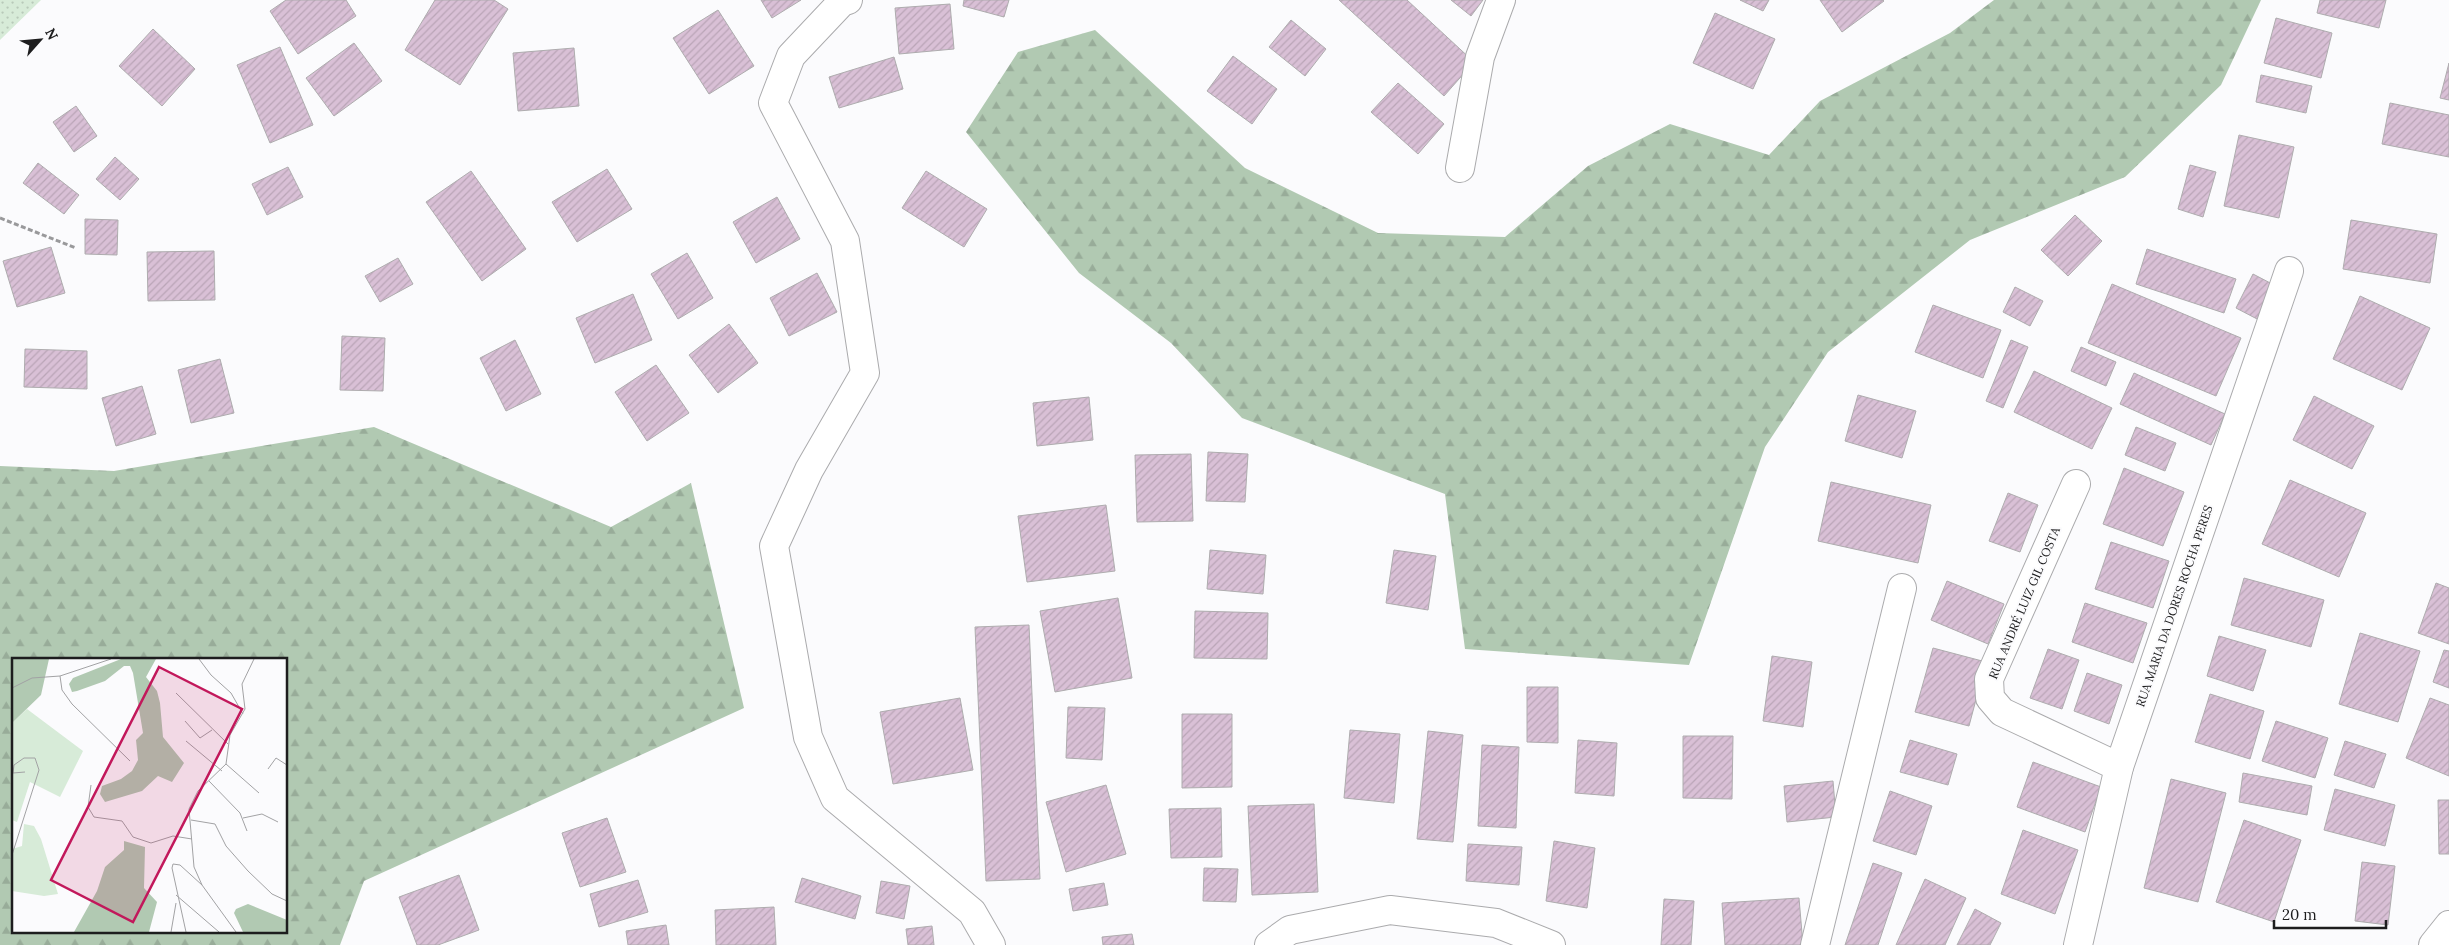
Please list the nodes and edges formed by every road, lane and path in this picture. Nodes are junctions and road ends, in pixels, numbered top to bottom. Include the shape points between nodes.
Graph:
1 (848, 0) edge
2 (1501, 0) edge
3 (1460, 168) dead end
4 (0, 218) edge
5 (76, 248) dead end
6 (2289, 272) dead end
7 (2076, 484) dead end
8 (1902, 588) dead end
9 (2119, 767) junction
10 (2449, 925) edge
11 (991, 945) edge
12 (1269, 945) edge
13 (1550, 945) edge
14 (1815, 945) edge
15 (2078, 945) edge
16 (2433, 945) edge

1 - 11 street via 842,2 791,56 773,103 845,240 865,373 809,470 774,546 808,737 835,798 972,912
2 - 3 street via 1480,57
4 - 5 path
6 - 9 street, RUA MARIA DA DORES ROCHA PERES
7 - 9 street, RUA ANDRÉ LUIZ GIL COSTA via 1989,680 1990,698 2002,712
8 - 14 street
9 - 15 street, RUA MARIA DA DORES ROCHA PERES
10 - 16 street
12 - 13 street via 1290,930 1390,910 1496,924

